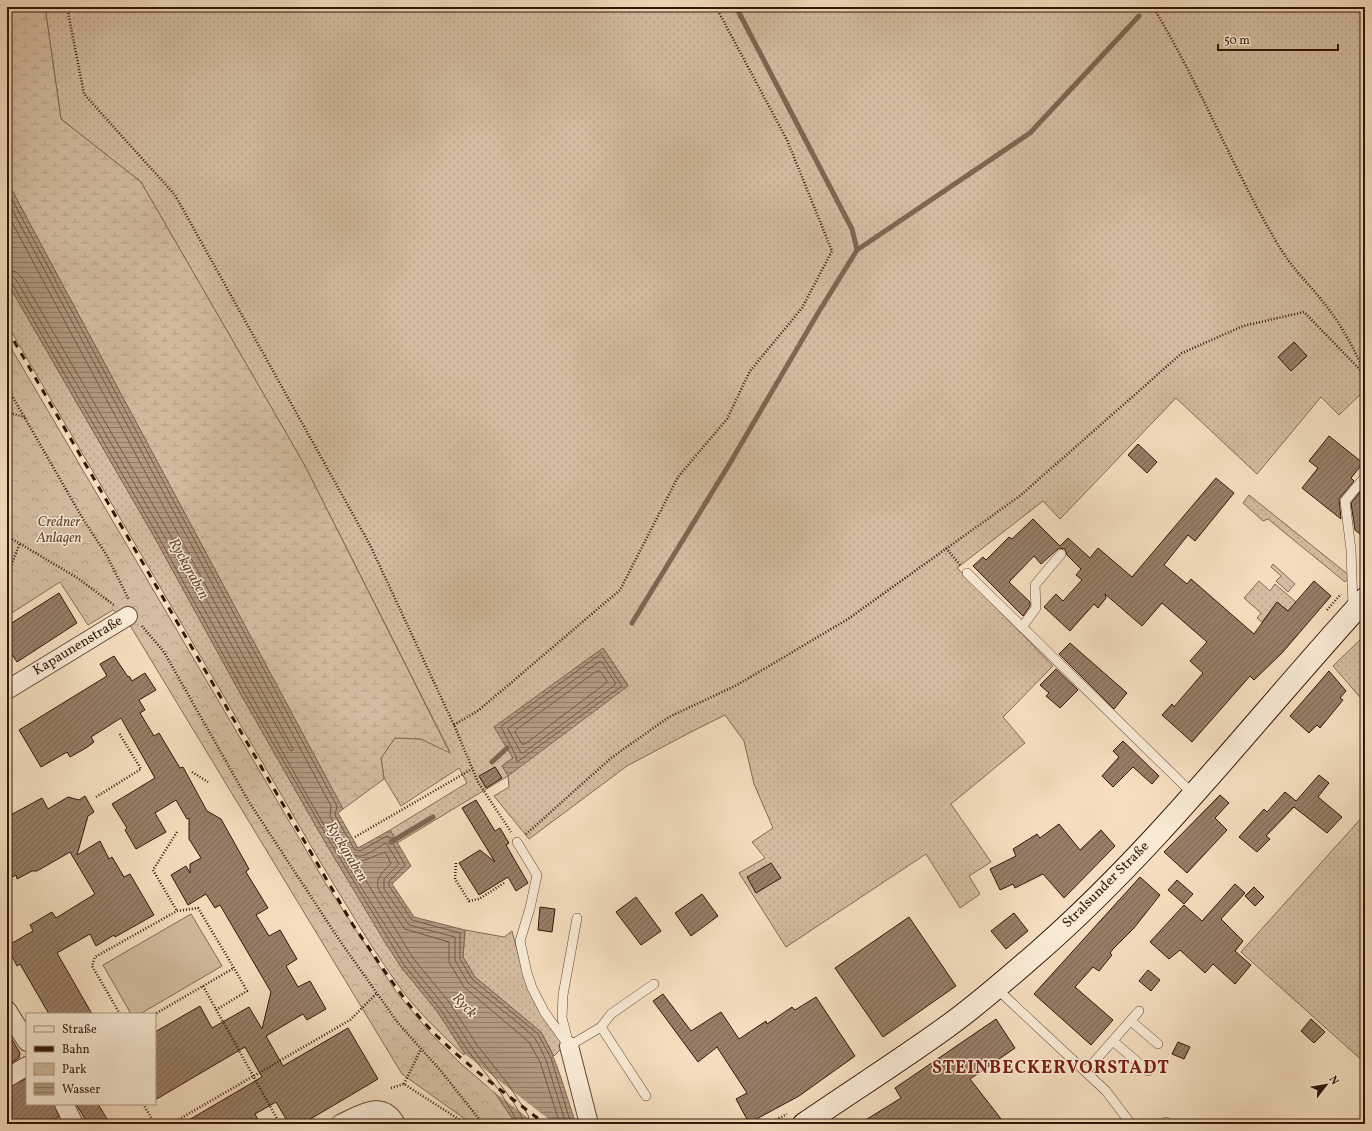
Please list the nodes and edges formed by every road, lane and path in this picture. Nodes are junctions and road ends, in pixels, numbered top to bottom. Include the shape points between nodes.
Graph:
1 (67, 7) edge
2 (716, 7) edge
3 (1153, 7) edge
4 (1365, 372) edge
5 (1365, 376) edge
6 (7, 387) edge
7 (7, 416) edge
8 (25, 417) junction
9 (1365, 477) edge
10 (7, 536) edge
11 (20, 543) junction
12 (946, 548) junction
13 (1061, 554) dead end
14 (967, 573) joint
15 (7, 576) edge
16 (1353, 580) junction
17 (1359, 605) edge
18 (129, 609) junction
19 (1323, 616) dead end
20 (1022, 627) junction
21 (7, 690) edge
22 (454, 725) junction
23 (119, 733) dead end
24 (472, 769) junction
25 (192, 772) dead end
26 (208, 782) dead end
27 (1193, 794) junction
28 (96, 796) dead end
29 (529, 831) dead end
30 (177, 832) dead end
31 (355, 837) dead end
32 (517, 842) joint
33 (456, 863) dead end
34 (504, 883) dead end
35 (177, 911) junction
36 (577, 918) dead end
37 (234, 968) junction
38 (654, 984) dead end
39 (203, 986) junction
40 (996, 988) junction
41 (377, 994) junction
42 (7, 1010) edge
43 (216, 1010) junction
44 (1139, 1012) dead end
45 (119, 1013) edge
46 (156, 1013) edge
47 (1131, 1021) junction
48 (602, 1027) junction
49 (26, 1040) edge
50 (1113, 1041) junction
51 (1158, 1044) dead end
52 (569, 1046) junction
53 (421, 1048) junction
54 (26, 1067) edge
55 (1086, 1071) junction
56 (1148, 1071) dead end
57 (253, 1076) junction
58 (7, 1078) edge
59 (404, 1084) junction
60 (391, 1088) dead end
61 (646, 1096) dead end
62 (64, 1105) edge
63 (144, 1105) edge
64 (390, 1118) edge
65 (796, 1119) edge
66 (74, 1124) edge
67 (155, 1124) edge
68 (171, 1124) edge
69 (280, 1124) edge
70 (340, 1124) edge
71 (466, 1124) edge
72 (483, 1124) edge
73 (589, 1124) edge
74 (768, 1124) edge
75 (1131, 1124) edge

1 - 22 path via 84,94 175,195 370,546
2 - 22 path via 787,140 832,251 802,308 750,371 727,419 678,477 620,590 479,710
3 - 4 path via 1171,36 1259,211 1281,249 1348,337
5 - 12 path via 1304,312 1243,326 1215,337 1182,353 1021,495
6 - 8 path
7 - 8 path via 13,414
8 - 18 path via 106,554
9 - 16 lane via 1345,501
10 - 11 path
11 - 15 path
11 - 18 path
12 - 14 path
12 - 29 path via 848,619 737,685 669,717 611,758
13 - 20 lane via 1035,585 1036,608
14 - 20 lane
16 - 17 lane
16 - 19 path
17 - 27 main road, Stralsunder Straße
18 - 21 street, Kapaunenstraße
18 - 41 path via 164,652 249,802
20 - 27 lane
22 - 24 path
23 - 28 path via 141,769
24 - 31 path
24 - 32 path
25 - 26 path
27 - 40 main road, Stralsunder Straße via 1079,913
30 - 35 path via 153,870
32 - 52 lane via 537,874 520,941 527,973 545,1013
33 - 34 path via 455,879 469,901 479,899
35 - 37 path via 198,908
35 - 45 path via 95,957 92,966
36 - 52 lane via 563,995 562,1018
37 - 39 path
37 - 43 path via 247,991
38 - 48 lane via 611,1014
39 - 43 path
39 - 46 path
40 - 55 lane
40 - 65 main road, Stralsunder Straße via 949,1026
41 - 53 path via 398,1023
41 - 57 path via 350,1020
42 - 49 street
43 - 57 path
44 - 47 lane
47 - 50 lane
47 - 51 lane
48 - 52 lane
48 - 61 lane
50 - 55 lane
50 - 56 lane
52 - 73 street
53 - 59 path
53 - 72 path
54 - 58 street
55 - 75 lane via 1106,1091
57 - 68 path
57 - 69 path
59 - 60 path
59 - 71 path
62 - 66 street
63 - 67 path
64 - 70 street via 370,1110
65 - 74 path

